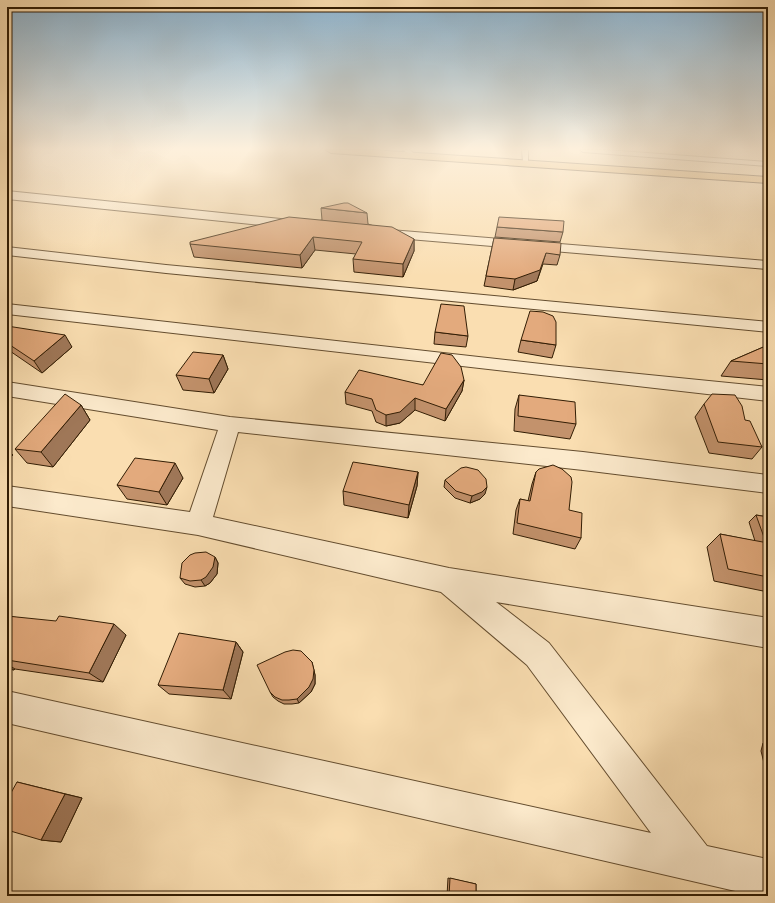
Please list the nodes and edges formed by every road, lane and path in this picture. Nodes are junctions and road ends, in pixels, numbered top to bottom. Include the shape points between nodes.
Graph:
1 (7, 195) edge
2 (309, 226) edge
3 (365, 231) edge
4 (7, 251) edge
5 (768, 265) edge
6 (7, 309) edge
7 (768, 327) edge
8 (7, 389) edge
9 (768, 394) edge
10 (230, 424) junction
11 (768, 484) edge
12 (7, 496) edge
13 (198, 524) junction
14 (449, 581) junction
15 (768, 633) edge
16 (7, 707) edge
17 (695, 862) junction
18 (768, 879) edge

1 - 2 street
3 - 5 street
4 - 7 street via 166,269
6 - 9 street
8 - 10 street
10 - 11 street via 575,460
10 - 13 street
12 - 13 street
13 - 14 street
14 - 15 street
14 - 17 street via 538,654
16 - 17 street
17 - 18 street

